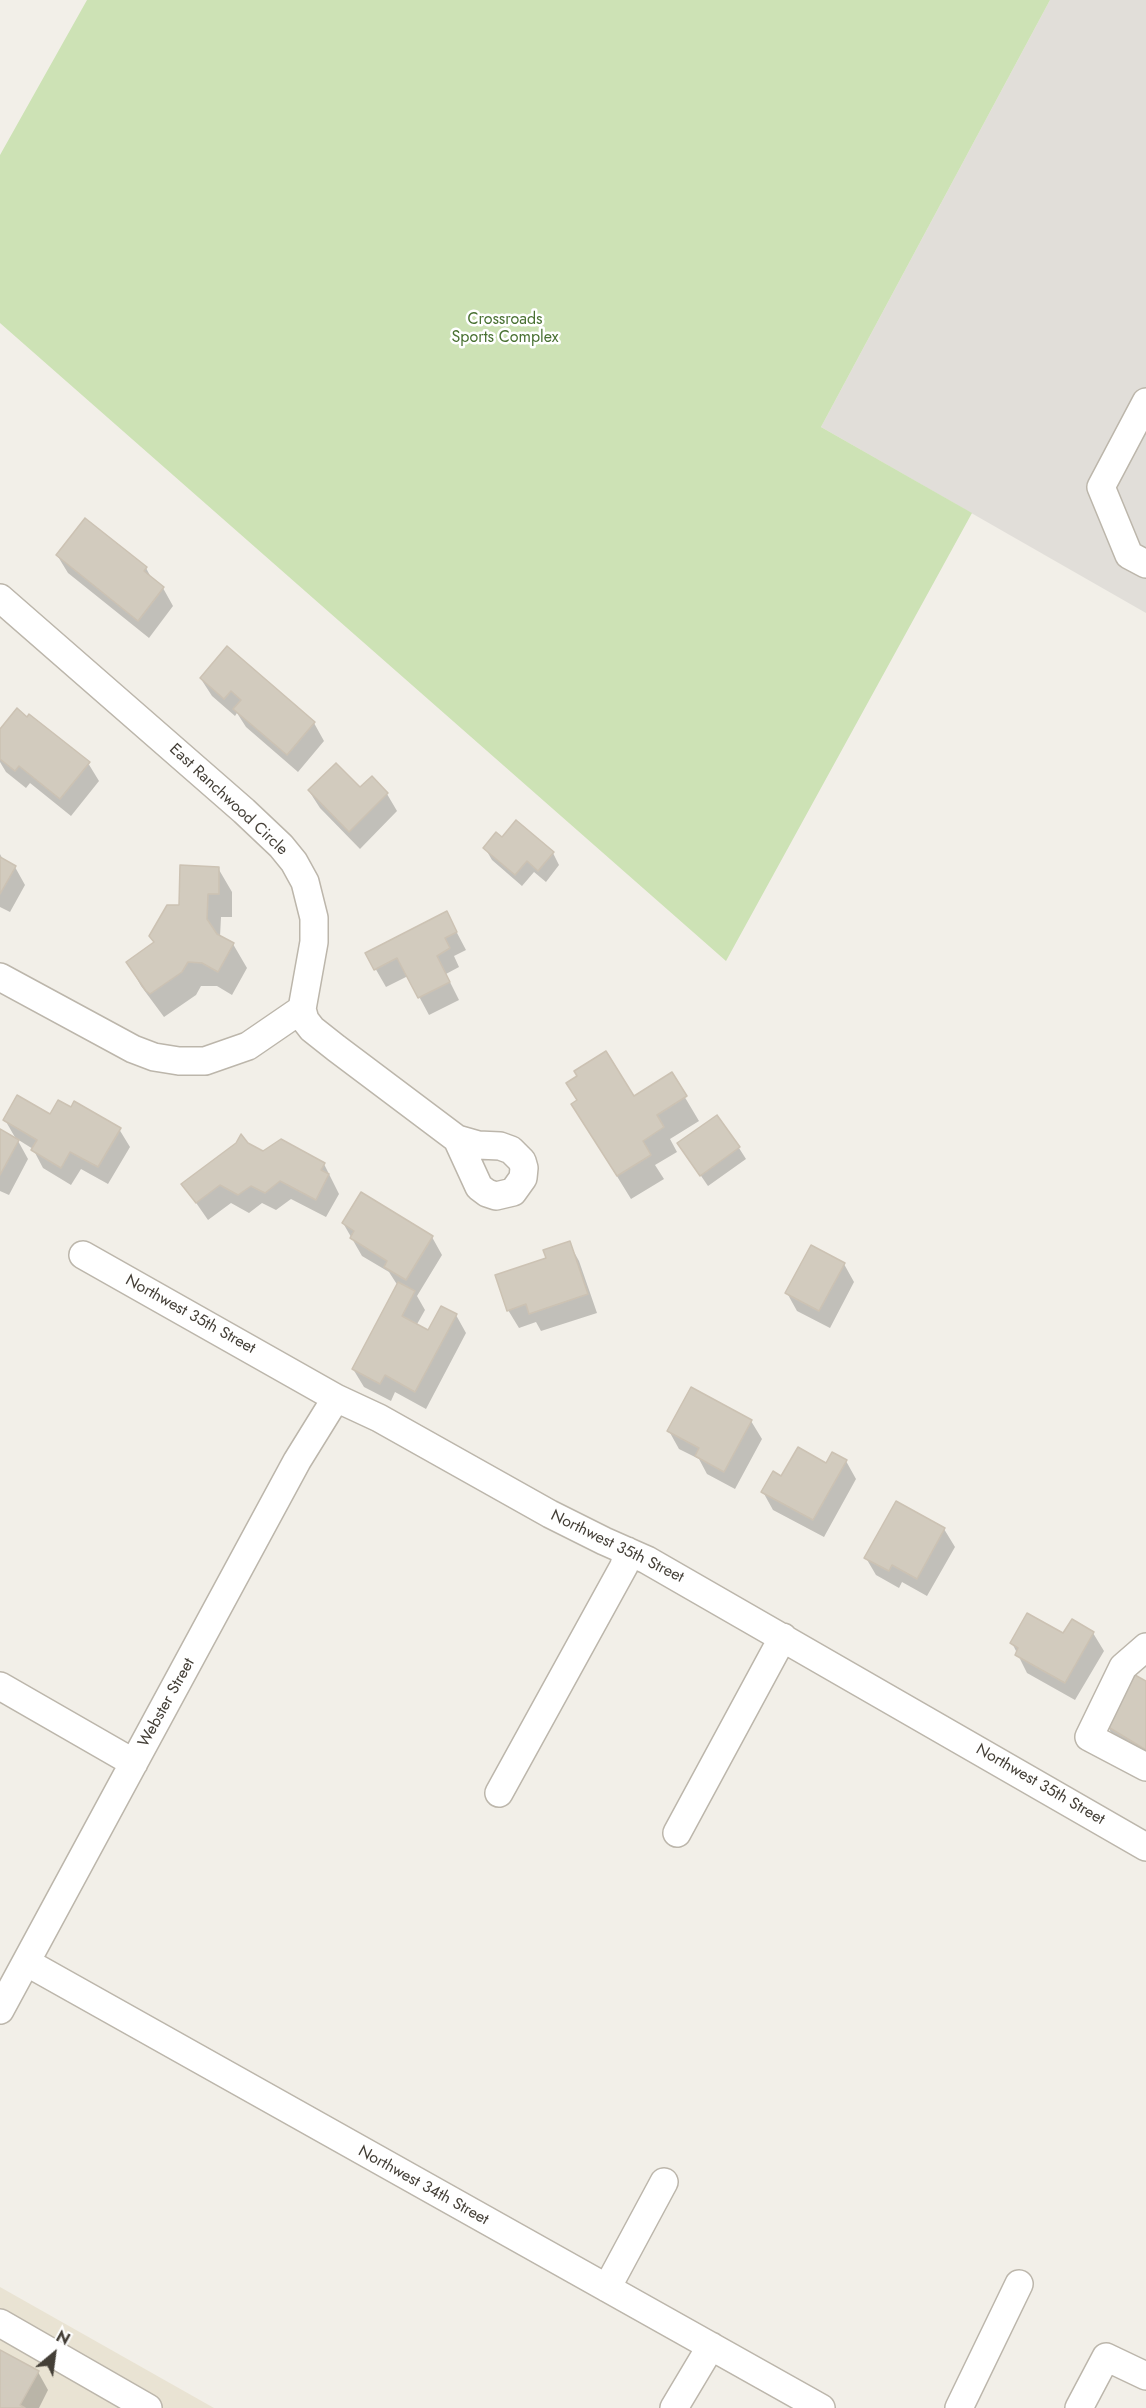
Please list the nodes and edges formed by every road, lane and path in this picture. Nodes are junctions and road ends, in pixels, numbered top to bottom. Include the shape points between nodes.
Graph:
1 (1146, 402) edge
2 (1146, 564) edge
3 (0, 598) edge
4 (0, 976) edge
5 (302, 1009) junction
6 (457, 1139) dead end
7 (83, 1255) dead end
8 (336, 1398) junction
9 (627, 1551) junction
10 (783, 1637) junction
11 (1146, 1647) edge
12 (0, 1686) edge
13 (134, 1763) junction
14 (1146, 1767) edge
15 (499, 1793) dead end
16 (677, 1833) dead end
17 (1146, 1847) edge
18 (26, 1962) junction
19 (0, 2010) edge
20 (664, 2182) dead end
21 (1019, 2284) dead end
22 (607, 2288) junction
23 (0, 2323) edge
24 (711, 2346) junction
25 (1146, 2376) edge
26 (138, 2405) edge
27 (674, 2408) edge
28 (820, 2408) edge
29 (959, 2408) edge
30 (1079, 2408) edge

1 - 2 street via 1101,488 1129,555
3 - 5 street, East Ranchwood Circle via 244,811 294,862 311,898 314,918 314,942
4 - 5 street via 133,1049 179,1061 205,1061 248,1046
5 - 6 street via 312,1029
7 - 8 street, Northwest 35th Street
8 - 9 street, Northwest 35th Street via 550,1514
8 - 13 street, Webster Street via 297,1461
9 - 10 street, Northwest 35th Street
9 - 15 street via 624,1566
10 - 16 street
10 - 17 street, Northwest 35th Street
11 - 14 street via 1123,1667 1089,1737
12 - 13 street
13 - 18 street, Webster Street
18 - 19 street, Webster Street
18 - 22 street, Northwest 34th Street
20 - 22 street
21 - 29 street
22 - 24 street, Northwest 34th Street
23 - 26 street
24 - 27 street
24 - 28 street, Northwest 34th Street
25 - 30 street via 1106,2357

